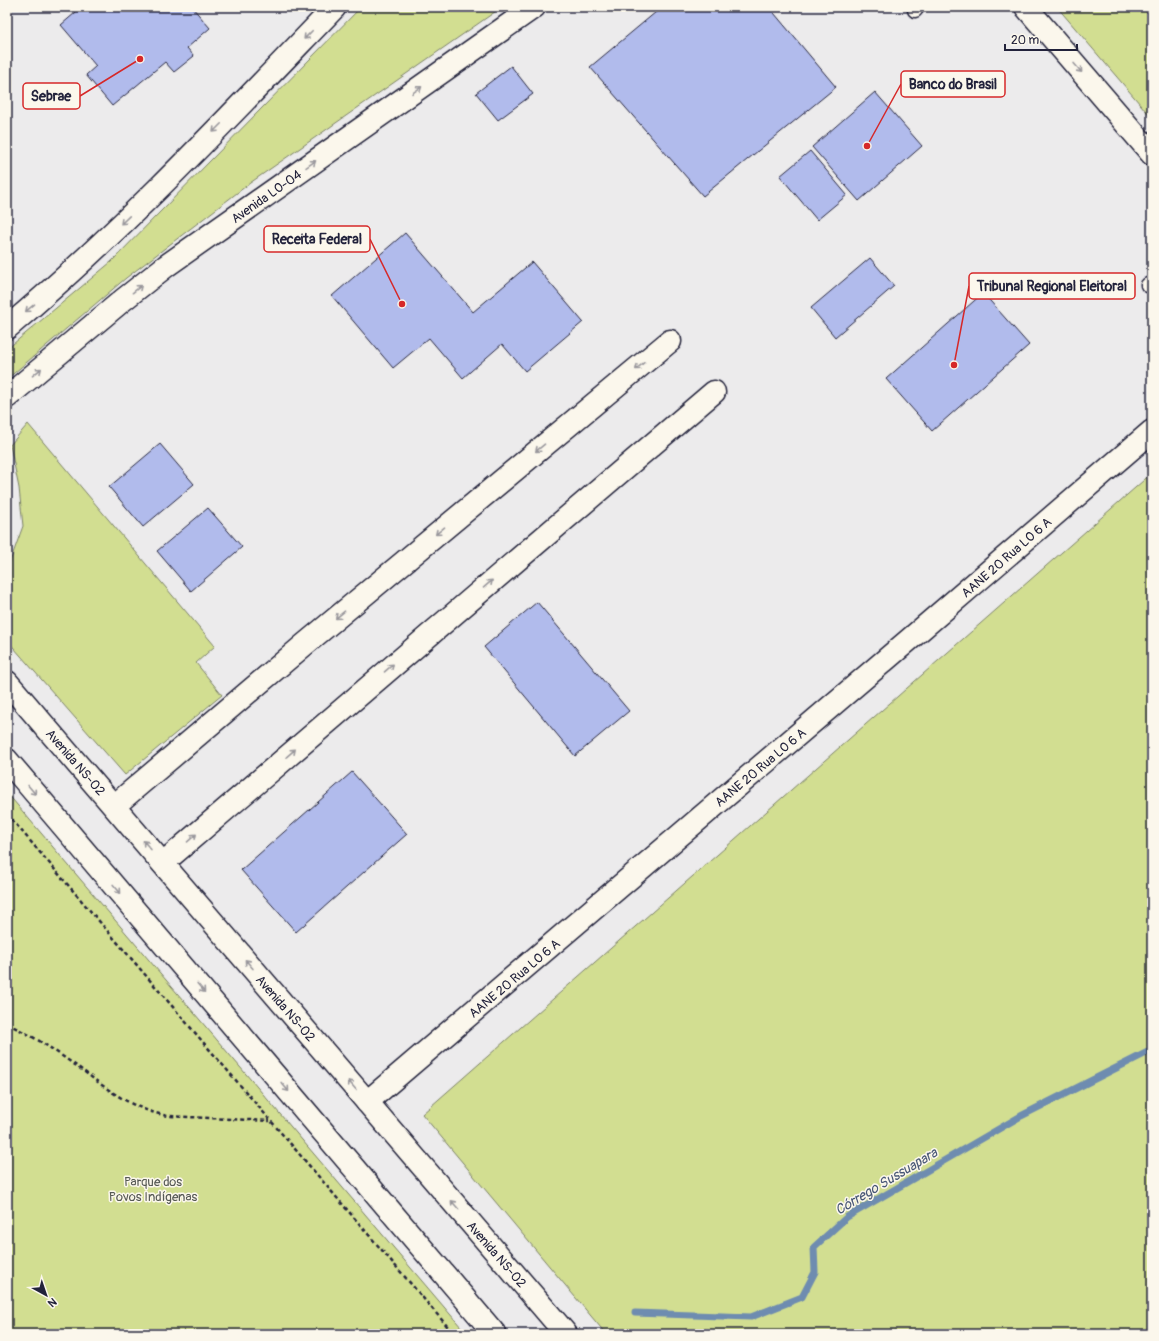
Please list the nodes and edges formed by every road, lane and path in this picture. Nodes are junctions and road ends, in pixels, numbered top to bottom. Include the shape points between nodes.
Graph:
1 (335, 7) edge
2 (534, 7) edge
3 (1026, 7) edge
4 (1152, 154) edge
5 (7, 328) edge
6 (670, 341) dead end
7 (714, 392) dead end
8 (7, 397) edge
9 (1152, 431) edge
10 (7, 682) edge
11 (7, 760) edge
12 (114, 806) junction
13 (7, 814) edge
14 (163, 863) junction
15 (7, 1024) edge
16 (367, 1102) junction
17 (270, 1121) junction
18 (454, 1334) edge
19 (495, 1334) edge
20 (566, 1334) edge

1 -> 5 street via 105,240
8 -> 2 street, Avenida LO-04 via 166,266
3 -> 4 street
6 -> 12 street
14 -> 7 street
9 - 16 street, AANE 20 Rua LO 6 A
10 - 12 street, Avenida NS-02
11 -> 19 street
14 -> 12 street, Avenida NS-02
13 - 17 path
16 -> 14 street, Avenida NS-02
15 - 17 path via 43,1043 120,1098 153,1113
20 -> 16 street, Avenida NS-02
17 - 18 path

